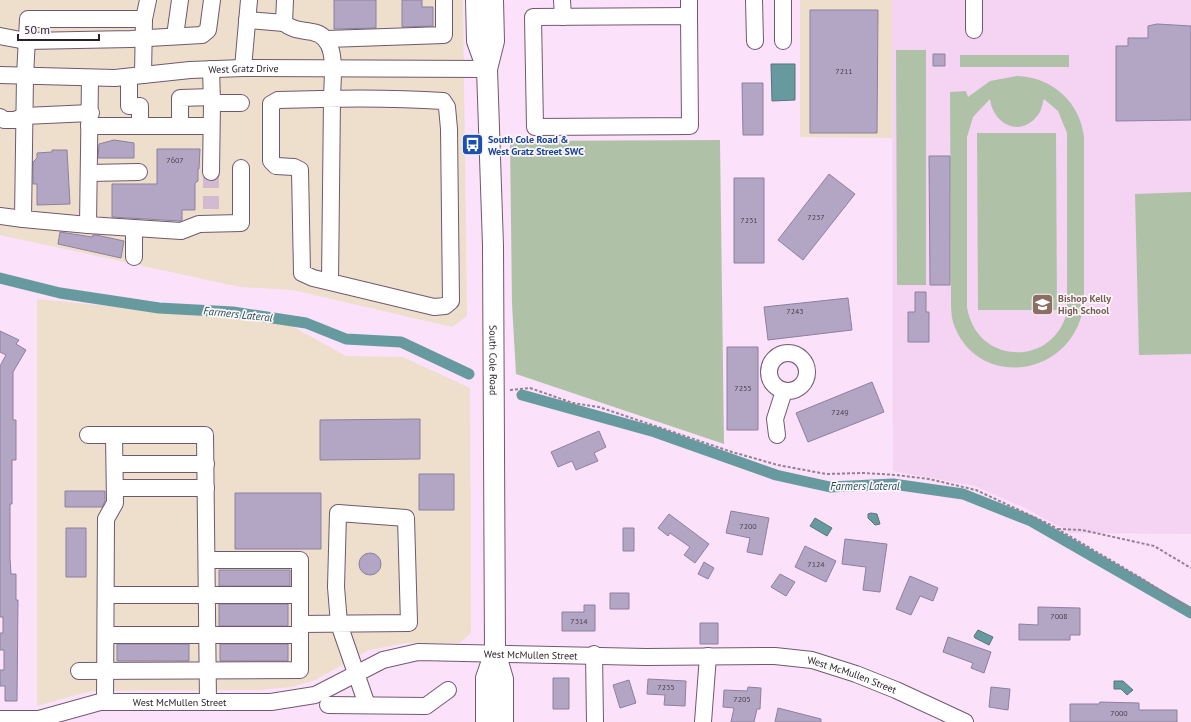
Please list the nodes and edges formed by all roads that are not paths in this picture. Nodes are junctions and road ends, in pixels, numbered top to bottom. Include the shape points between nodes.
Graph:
1 (148, 0) edge
2 (180, 0) edge
3 (212, 0) edge
4 (249, 0) edge
5 (285, 0) edge
6 (444, 0) edge
7 (476, 0) edge
8 (493, 0) edge
9 (562, 0) edge
10 (754, 0) edge
11 (783, 0) edge
12 (974, 0) edge
13 (689, 8) edge
14 (563, 17) junction
15 (144, 19) junction
16 (247, 20) junction
17 (284, 23) junction
18 (974, 30) dead end
19 (0, 36) edge
20 (175, 36) junction
21 (143, 38) junction
22 (327, 39) junction
23 (26, 41) junction
24 (755, 41) dead end
25 (783, 41) dead end
26 (243, 68) junction
27 (332, 68) junction
28 (212, 69) junction
29 (487, 69) junction
30 (0, 75) edge
31 (25, 76) junction
32 (136, 76) junction
33 (90, 78) junction
34 (332, 98) junction
35 (212, 100) junction
36 (241, 103) dead end
37 (24, 116) junction
38 (0, 117) edge
39 (90, 120) junction
40 (140, 126) junction
41 (180, 126) junction
42 (212, 126) junction
43 (241, 168) dead end
44 (139, 172) dead end
45 (211, 172) tunnel mouth
46 (89, 173) junction
47 (0, 216) edge
48 (24, 219) junction
49 (88, 225) junction
50 (134, 229) junction
51 (134, 257) dead end
52 (330, 282) junction
53 (784, 391) dead end
54 (88, 435) dead end
55 (114, 435) junction
56 (777, 436) dead end
57 (114, 464) junction
58 (206, 464) junction
59 (115, 488) junction
60 (206, 488) junction
61 (206, 560) junction
62 (106, 595) junction
63 (300, 595) junction
64 (207, 596) junction
65 (339, 624) junction
66 (300, 630) junction
67 (106, 635) junction
68 (207, 635) junction
69 (495, 652) junction
70 (594, 654) junction
71 (708, 656) junction
72 (79, 671) dead end
73 (105, 671) junction
74 (207, 671) junction
75 (357, 673) junction
76 (448, 690) dead end
77 (105, 702) junction
78 (208, 702) junction
79 (328, 705) dead end
80 (367, 706) junction
81 (0, 719) edge
82 (486, 722) edge
83 (502, 722) edge
84 (595, 722) edge
85 (703, 722) edge
86 (966, 722) edge

1 - 15 street
2 - 20 street
3 - 20 street via 208,30 202,35
4 - 16 street
5 - 17 street
6 - 22 street via 444,35
7 - 29 main road, South Cole Road via 477,41
8 - 29 main road, South Cole Road via 494,41
9 - 14 street
10 - 24 street
11 - 25 street
12 - 18 street
13 - 14 street
13 - 14 street via 690,126 535,126 533,17
15 - 21 street
15 - 23 street via 28,19
16 - 17 street
16 - 26 street
17 - 22 street via 290,28 320,33
19 - 23 street
20 - 21 street
21 - 23 street
21 - 32 street
22 - 27 street via 331,48
23 - 31 street
26 - 27 street, West Gratz Drive
26 - 28 street, West Gratz Drive
27 - 29 street, West Gratz Drive
27 - 34 street
28 - 32 street, West Gratz Drive
28 - 35 street
29 - 69 main road, South Cole Road via 494,367 502,394
30 - 31 street, West Gratz Drive
31 - 33 street, West Gratz Drive
31 - 37 street
32 - 33 street, West Gratz Drive
32 - 40 street via 129,106 140,106
33 - 39 street
34 - 52 street
34 - 52 street via 278,100 271,104 271,160 276,166 300,170 302,273
34 - 52 street via 443,100 447,107 449,129 451,301 445,306 434,307
35 - 36 street
35 - 41 street via 180,98
35 - 42 street
37 - 38 street via 15,120 4,120
37 - 39 street
37 - 48 street
39 - 40 street
39 - 46 street
40 - 41 street
41 - 42 street
42 - 45 street
43 - 50 street via 241,223 212,216 181,231
44 - 46 street
46 - 49 street
47 - 48 street
48 - 49 street
49 - 50 street
50 - 51 street
53 - 56 street via 775,419
54 - 55 street
55 - 57 street
55 - 58 street via 205,435
57 - 58 street
57 - 59 street
58 - 60 street
59 - 60 street
59 - 62 street via 115,503 106,519
60 - 61 street
61 - 63 street via 300,560
61 - 64 street
62 - 64 street
62 - 67 street
63 - 64 street
63 - 66 street
64 - 68 street
65 - 65 street via 336,587 338,513 406,518 409,623
65 - 66 street
65 - 75 street
66 - 68 street
66 - 74 street via 300,670
67 - 68 street
67 - 73 street
68 - 74 street
69 - 70 street, West McMullen Street
69 - 75 street, West McMullen Street via 418,652 383,660
69 - 82 main road, South Cole Road via 486,678
69 - 83 main road, South Cole Road via 503,679
70 - 71 street, West McMullen Street
70 - 84 street
71 - 85 street
71 - 86 street, West McMullen Street via 775,656 812,660 876,682
72 - 73 street
73 - 74 street
73 - 77 street
74 - 78 street
75 - 78 street, West McMullen Street via 315,695 271,702
75 - 80 street
76 - 80 street via 426,706
77 - 78 street, West McMullen Street
77 - 81 street, West McMullen Street via 39,719
79 - 80 street

